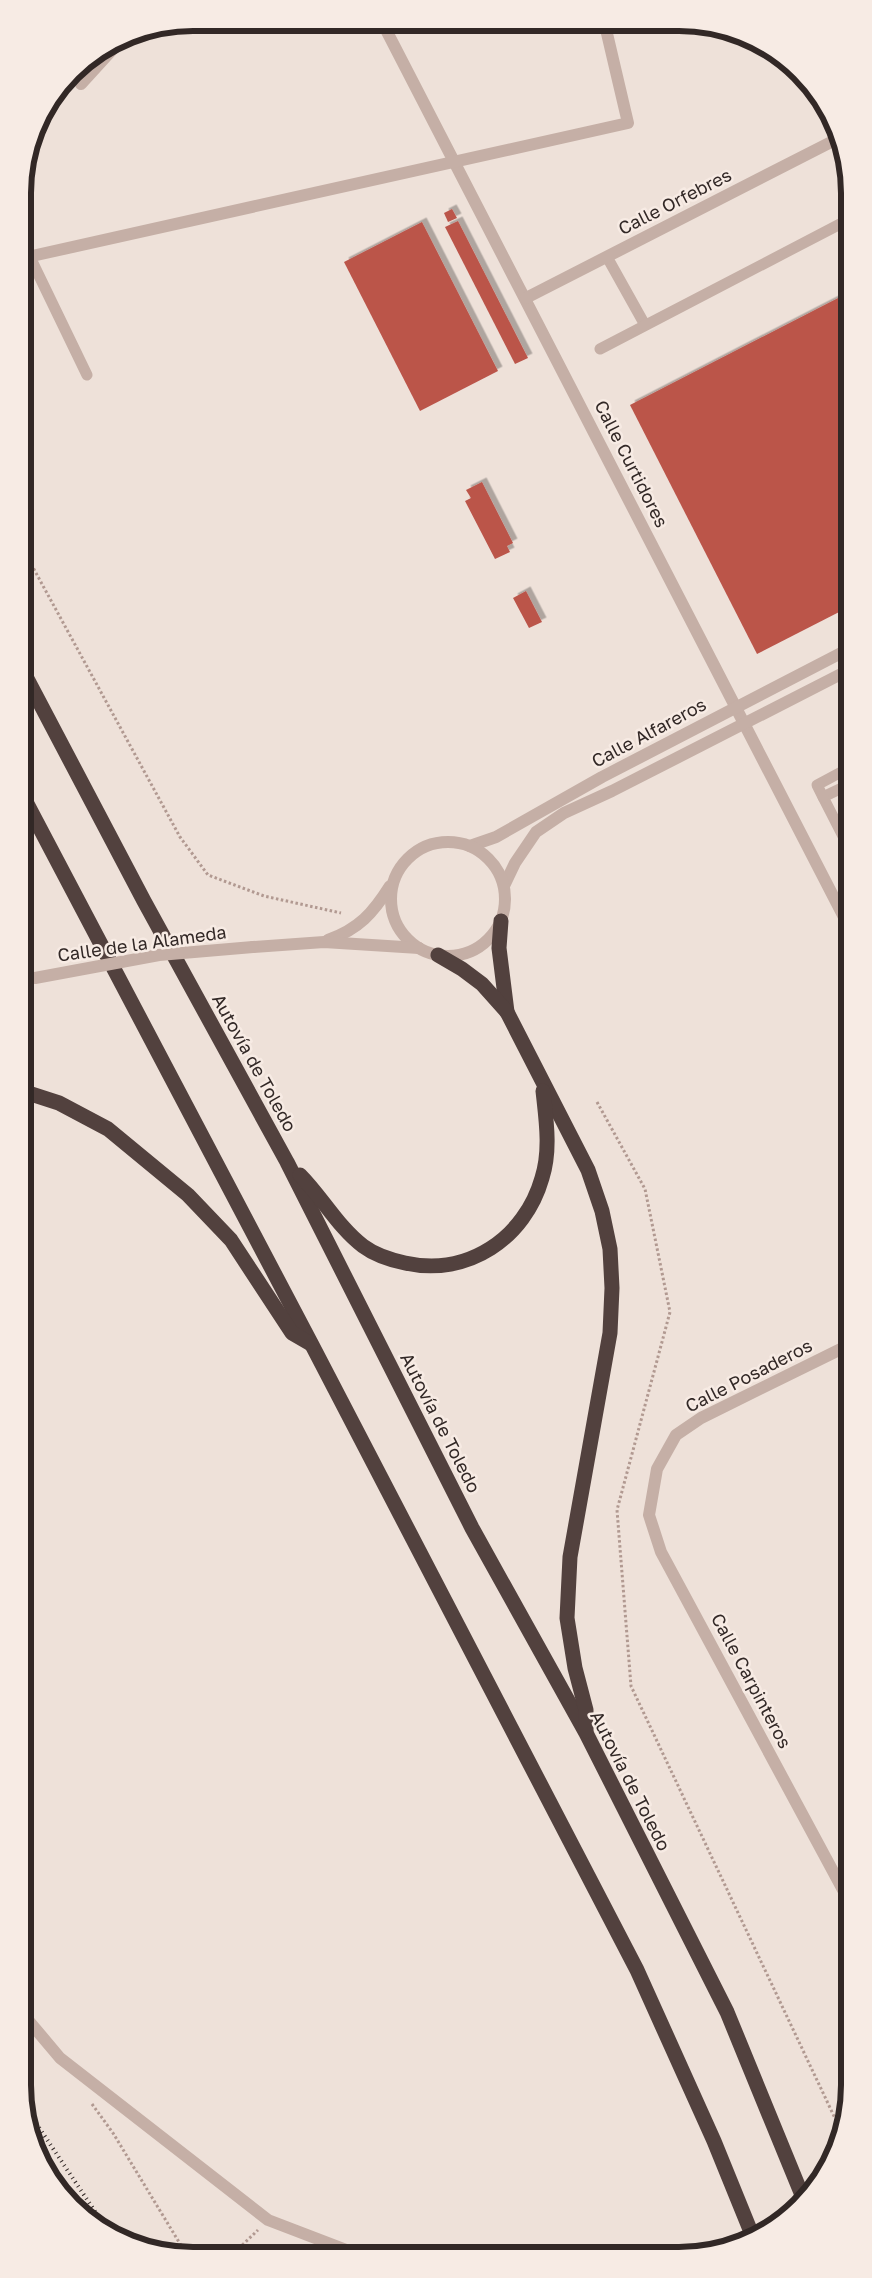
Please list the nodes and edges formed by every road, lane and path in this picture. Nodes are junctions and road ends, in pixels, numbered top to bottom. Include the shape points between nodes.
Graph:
1 (607, 31) edge
2 (387, 32) edge
3 (105, 58) edge
4 (81, 84) dead end
5 (832, 142) edge
6 (456, 162) junction
7 (841, 224) edge
8 (32, 257) edge
9 (607, 257) junction
10 (32, 269) edge
11 (526, 298) junction
12 (645, 325) junction
13 (600, 349) dead end
14 (87, 375) dead end
15 (32, 565) edge
16 (841, 653) edge
17 (841, 674) edge
18 (32, 687) edge
19 (736, 707) junction
20 (745, 724) junction
21 (841, 773) edge
22 (841, 789) edge
23 (823, 797) junction
24 (32, 813) edge
25 (841, 832) edge
26 (470, 846) junction
27 (394, 881) junction
28 (504, 886) junction
29 (841, 911) edge
30 (342, 913) dead end
31 (501, 921) junction
32 (324, 942) junction
33 (419, 948) junction
34 (438, 955) junction
35 (32, 979) edge
36 (507, 1012) junction
37 (541, 1080) junction
38 (32, 1094) edge
39 (287, 1162) junction
40 (312, 1345) junction
41 (840, 1349) edge
42 (657, 1470) joint
43 (586, 1733) junction
44 (840, 1874) edge
45 (836, 1876) junction
46 (840, 1884) edge
47 (31, 2024) edge
48 (92, 2103) dead end
49 (801, 2192) edge
50 (268, 2220) junction
51 (750, 2230) edge
52 (181, 2246) edge
53 (240, 2247) edge
54 (339, 2247) edge

1 - 6 street via 628,123
2 - 6 street, Calle Curtidores
3 - 4 street
5 - 9 street, Calle Orfebres
6 - 8 street
6 - 11 street, Calle Curtidores
7 - 12 lane
9 - 11 street, Calle Orfebres
9 - 12 lane
10 - 14 lane
11 - 19 street, Calle Curtidores
12 - 13 lane
15 - 30 path via 180,837 208,875 264,896
16 - 19 street, Calle Alfareros
17 - 20 street, Calle Alfareros
18 - 39 highway, Autovía de Toledo
19 - 20 street, Calle Curtidores
19 - 26 street, Calle Alfareros via 496,837
20 - 28 street, Calle Alfareros via 564,812 536,832
20 - 29 street, Calle Curtidores
21 - 23 lane via 817,785
22 - 23 lane
23 - 25 lane
24 - 40 highway
26 - 27 street via 452,841 434,843 417,850 403,864
26 - 28 street via 486,855
27 - 32 street, Calle de la Alameda via 363,922 346,934
27 - 33 street via 391,900 394,919 404,936
28 - 31 street via 505,904
31 - 34 street via 491,937 476,949 457,955
31 - 36 highway via 499,948
32 - 33 street, Calle de la Alameda
32 - 35 street, Calle de la Alameda, bridge via 159,956
33 - 34 street
34 - 36 highway via 482,984
36 - 37 highway
37 - 39 highway via 547,1150 543,1177 534,1200 507,1236 468,1261 418,1266 390,1260 364,1246
37 - 43 highway via 588,1170 610,1249 610,1333 570,1557 567,1618 586,1710
38 - 40 highway via 60,1103 108,1129 182,1189 231,1240 292,1333
39 - 43 highway, Autovía de Toledo via 472,1528
40 - 51 highway via 637,1970
41 - 42 street, Calle Posaderos via 700,1418 676,1435
42 - 45 street, Calle Carpinteros via 649,1515 662,1552
43 - 49 highway, Autovía de Toledo via 727,2012
44 - 45 street
45 - 46 street, Calle Carpinteros
47 - 50 street via 60,2058
48 - 52 path
50 - 53 path
50 - 54 street

